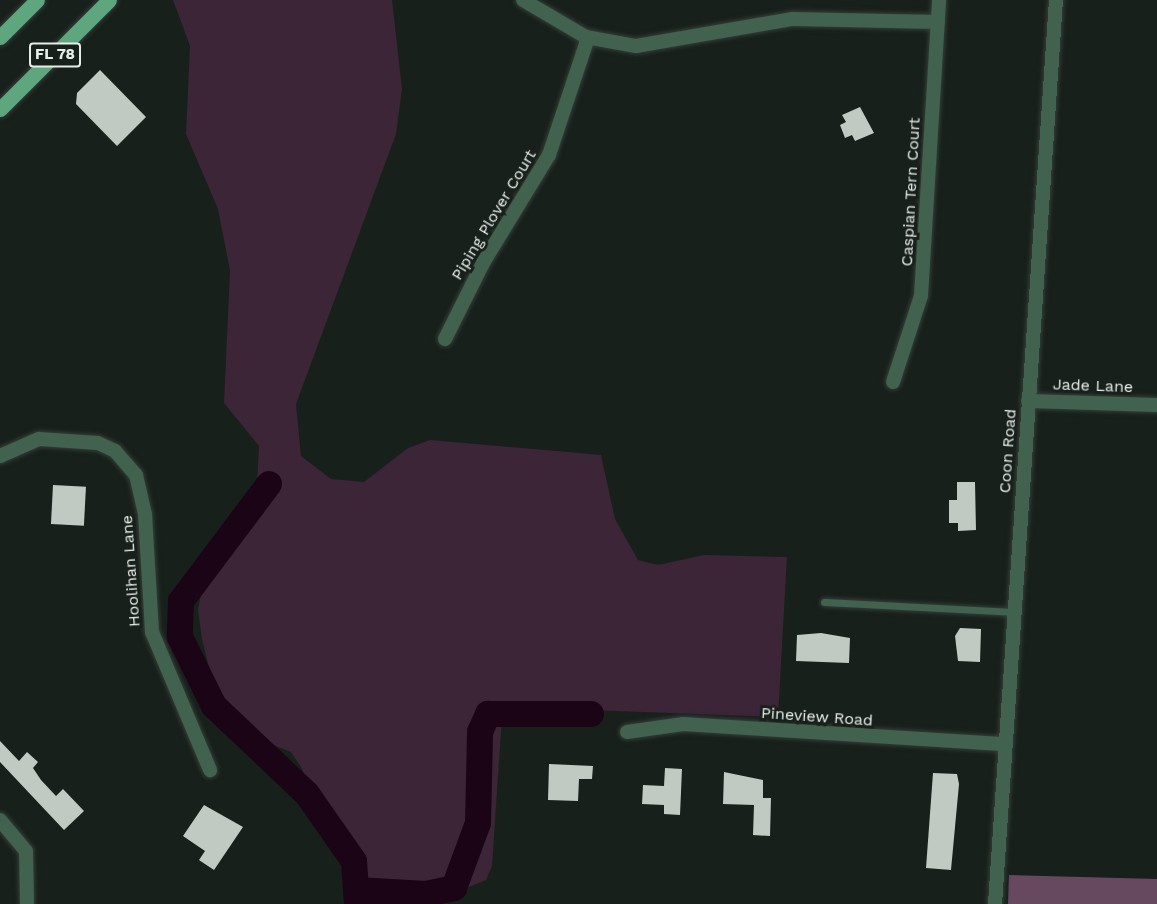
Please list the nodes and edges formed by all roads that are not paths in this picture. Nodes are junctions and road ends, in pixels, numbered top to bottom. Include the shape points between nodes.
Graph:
1 (37, 0) edge
2 (109, 0) edge
3 (524, 0) edge
4 (939, 0) edge
5 (1056, 0) edge
6 (938, 22) junction
7 (0, 37) edge
8 (588, 38) junction
9 (0, 109) edge
10 (446, 339) dead end
11 (892, 382) dead end
12 (1028, 401) junction
13 (1157, 405) edge
14 (0, 456) edge
15 (824, 602) dead end
16 (1014, 612) junction
17 (627, 732) dead end
18 (1005, 744) junction
19 (210, 771) dead end
20 (0, 820) edge
21 (27, 904) edge
22 (995, 904) edge

1 - 7 main road, FL 78
2 - 9 main road, FL 78
3 - 8 street via 549,20
4 - 6 street, Caspian Tern Court
5 - 12 street, Coon Road
6 - 8 street via 793,19 636,46
6 - 11 street, Caspian Tern Court via 921,296
8 - 10 street, Piping Plover Court via 549,155 483,263
12 - 13 street, Jade Lane
12 - 16 street, Coon Road
14 - 19 street, Hoolihan Lane via 39,440 98,443 115,451 136,475 145,514 152,632
15 - 16 lane
16 - 18 street, Coon Road
17 - 18 street, Pineview Road via 674,723
18 - 22 street, Coon Road
20 - 21 street via 26,851

